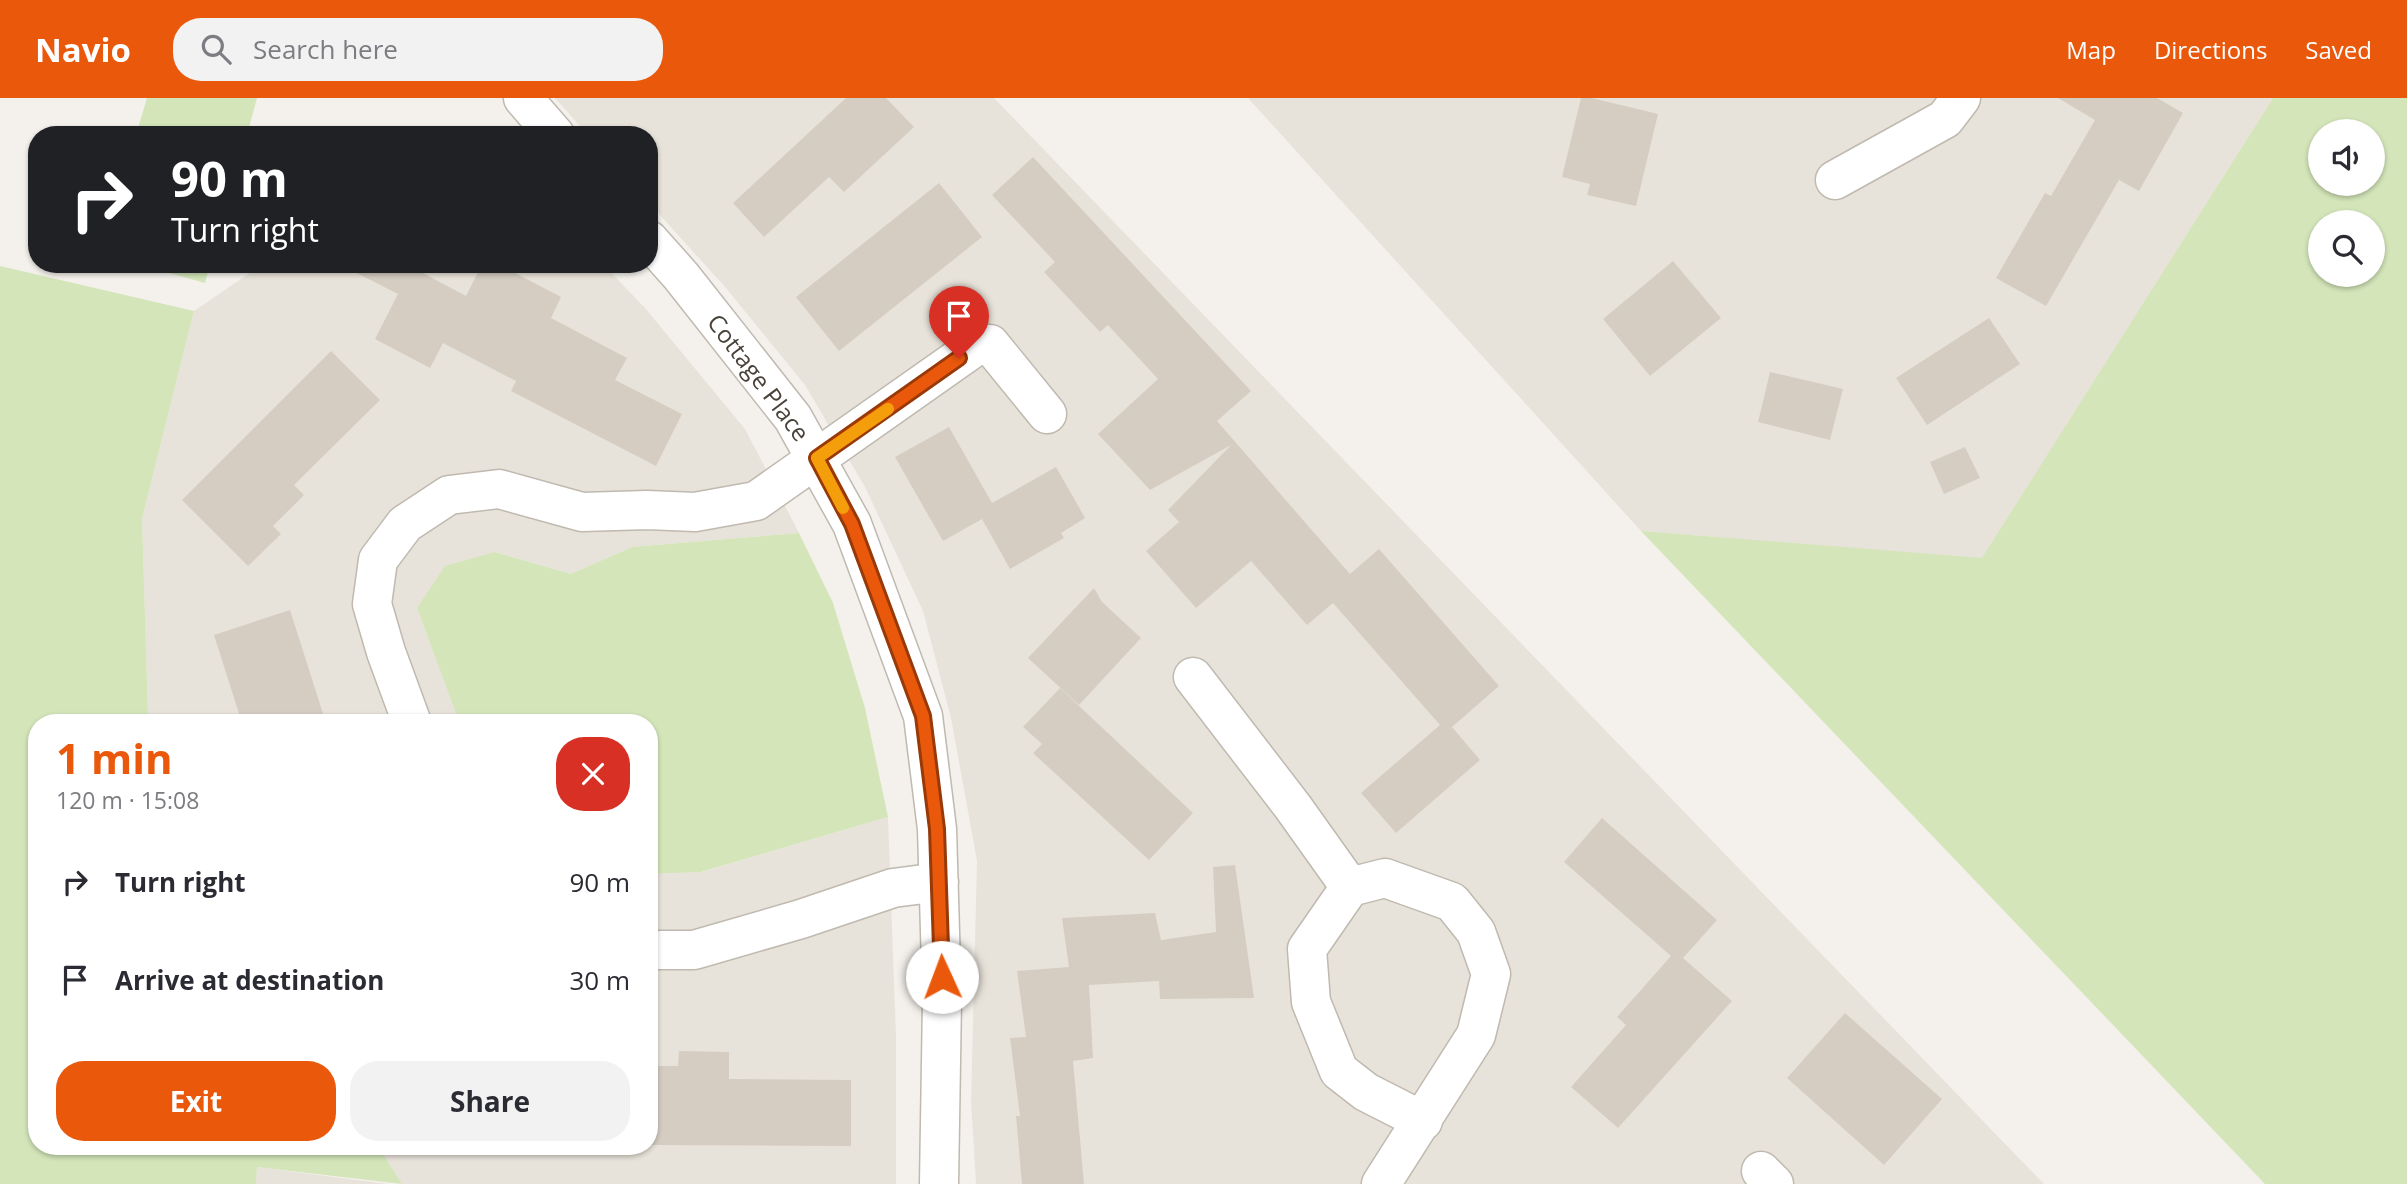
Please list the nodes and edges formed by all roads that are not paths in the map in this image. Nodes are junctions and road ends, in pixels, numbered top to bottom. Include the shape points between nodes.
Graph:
1 (523, 98) edge
2 (1961, 98) edge
3 (547, 126) edge
4 (1835, 180) dead end
5 (658, 251) edge
6 (1047, 414) dead end
7 (817, 458) junction
8 (1193, 677) dead end
9 (409, 714) edge
10 (939, 882) junction
11 (1350, 887) junction
12 (658, 950) edge
13 (1423, 1121) junction
14 (939, 1184) edge
15 (1381, 1184) edge

1 - 3 street
2 - 4 street via 1945,119
5 - 7 street, Cottage Place via 793,418
6 - 7 street via 990,344 979,344
7 - 9 street via 756,501 695,512 582,512 499,489 449,495 405,524 378,560 372,604
7 - 10 street, Cottage Place via 852,524 923,716
8 - 11 street
10 - 12 street via 893,888 694,950
10 - 14 street, Cottage Place
11 - 13 street via 1307,949 1311,1002 1339,1070 1366,1092
11 - 13 street via 1385,878 1452,902 1476,932 1491,974 1476,1035
13 - 15 street

